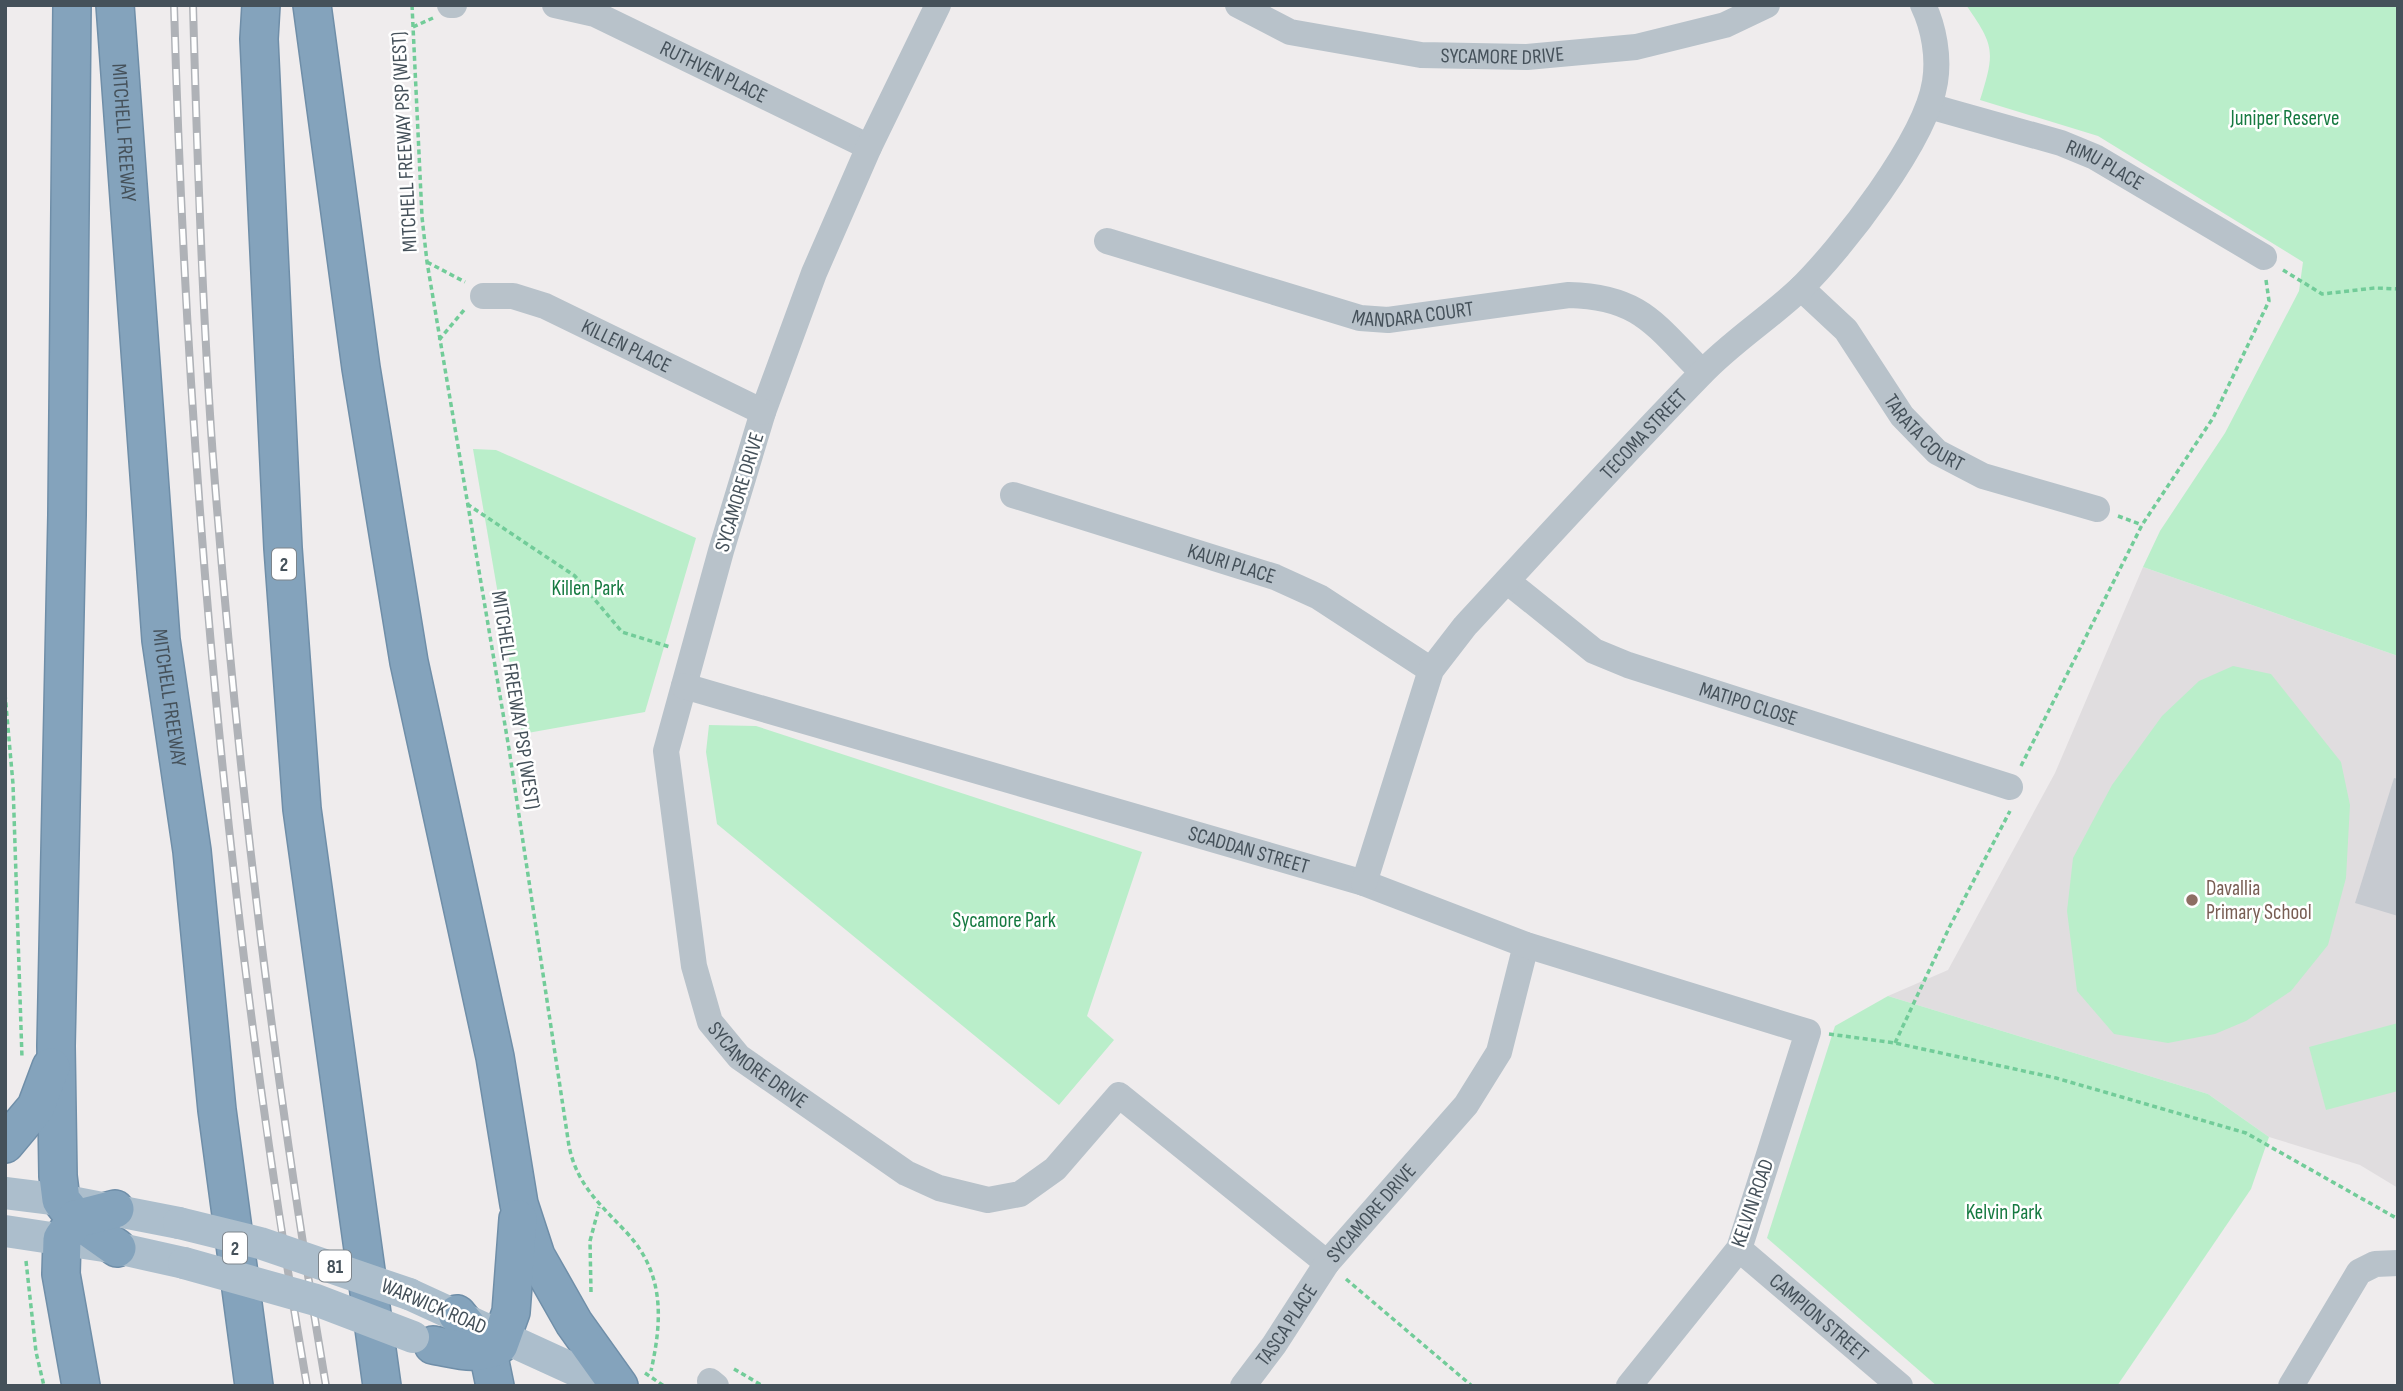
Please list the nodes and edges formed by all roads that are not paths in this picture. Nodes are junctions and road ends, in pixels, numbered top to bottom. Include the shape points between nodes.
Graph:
1 (72, 5) edge
2 (115, 5) edge
3 (261, 5) edge
4 (313, 5) edge
5 (555, 5) edge
6 (938, 5) edge
7 (1238, 5) edge
8 (1767, 5) edge
9 (1923, 5) edge
10 (1929, 106) junction
11 (869, 147) junction
12 (1107, 241) dead end
13 (2264, 257) road end
14 (1801, 288) junction
15 (483, 296) dead end
16 (1702, 372) junction
17 (763, 412) junction
18 (1013, 495) dead end
19 (2096, 509) dead end
20 (1507, 581) junction
21 (1431, 670) junction
22 (684, 686) junction
23 (2011, 797) road end
24 (1364, 883) junction
25 (1526, 945) junction
26 (1808, 1031) joint
27 (57, 1046) junction
28 (5, 1144) edge
29 (5, 1193) edge
30 (519, 1204) junction
31 (114, 1209) joint
32 (66, 1219) junction
33 (5, 1231) edge
34 (117, 1248) joint
35 (1739, 1249) junction
36 (1327, 1263) junction
37 (2398, 1263) edge
38 (457, 1314) joint
39 (423, 1341) joint
40 (500, 1366) edge
41 (635, 1379) edge
42 (80, 1386) edge
43 (254, 1386) edge
44 (382, 1386) edge
45 (610, 1386) edge
46 (1243, 1386) edge
47 (1629, 1386) edge
48 (1900, 1386) edge
49 (2291, 1386) edge

1 - 27 highway
2 - 43 highway, MITCHELL FREEWAY / 2 via 161,640 192,851 217,1110
3 - 44 highway, 2 via 283,548 302,809
4 - 30 highway via 361,368 409,662 495,1057
5 - 11 street, RUTHVEN PLACE via 595,15
6 - 11 street, SYCAMORE DRIVE
7 - 8 street, SYCAMORE DRIVE via 1290,32 1421,55 1527,57 1636,47 1725,25
9 - 10 street, TECOMA STREET via 1935,51
10 - 13 street, RIMU PLACE via 2095,157
10 - 14 street, TECOMA STREET via 1873,200
11 - 17 street, SYCAMORE DRIVE via 814,273
12 - 16 street, MANDARA COURT via 1360,318 1388,320 1569,295 1597,296 1641,311
14 - 16 street, TECOMA STREET
14 - 19 street, TARATA COURT via 1846,330 1902,416 1937,452 1983,477
15 - 17 street, KILLEN PLACE via 513,296 545,306
16 - 20 street, TECOMA STREET
17 - 22 street, SYCAMORE DRIVE
18 - 21 street, KAURI PLACE via 1275,577 1318,597
20 - 21 street, TECOMA STREET
20 - 23 street, MATIPO CLOSE via 1594,651
21 - 24 street, TECOMA STREET
22 - 24 street, SCADDAN STREET
22 - 36 street, SYCAMORE DRIVE via 666,751 694,966 710,1022 739,1057 906,1172 939,1188 988,1200 1020,1194 1055,1169 1119,1095
24 - 25 street, SCADDAN STREET
25 - 26 street, SCADDAN STREET
25 - 36 street, SYCAMORE DRIVE via 1499,1052 1485,1078
26 - 35 street, KELVIN ROAD
27 - 28 highway via 36,1107
27 - 32 highway via 58,1176
29 - 32 main road
30 - 40 highway via 511,1312
30 - 41 highway via 536,1256 574,1323
31 - 32 highway
31 - 38 main road, WARWICK ROAD / 81, bridge via 260,1242
32 - 33 main road
32 - 34 highway
32 - 42 highway via 61,1274
34 - 39 main road, WARWICK ROAD / 81, bridge via 316,1300
35 - 47 street, KELVIN ROAD
35 - 48 street, CAMPION STREET
36 - 46 street, TASCA PLACE
37 - 49 street via 2375,1264 2359,1272
38 - 40 highway
39 - 40 highway via 471,1352
40 - 45 main road, WARWICK ROAD

